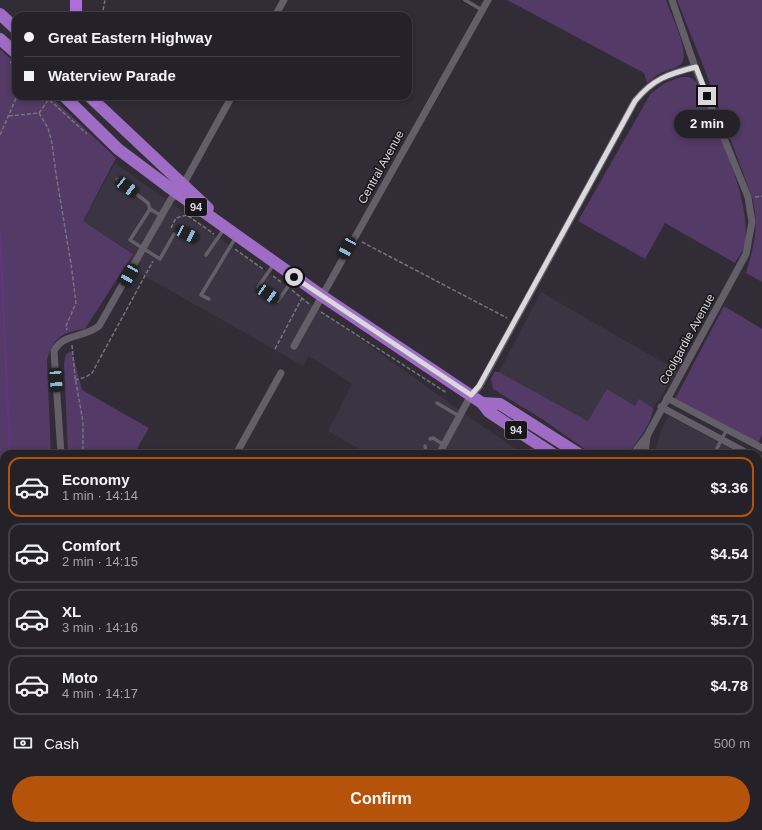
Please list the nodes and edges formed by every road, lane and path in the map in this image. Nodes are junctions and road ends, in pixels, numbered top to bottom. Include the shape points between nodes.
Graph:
1 (76, 0) edge
2 (105, 0) edge
3 (284, 0) edge
4 (465, 0) edge
5 (488, 0) edge
6 (672, 0) edge
7 (482, 10) junction
8 (76, 12) edge
9 (103, 12) edge
10 (277, 12) edge
11 (0, 14) edge
12 (12, 25) edge
13 (0, 39) edge
14 (12, 50) edge
15 (696, 67) junction
16 (16, 100) edge
17 (48, 100) edge
18 (68, 100) edge
19 (94, 100) edge
20 (230, 100) edge
21 (38, 113) junction
22 (10, 116) junction
23 (0, 135) edge
24 (117, 180) dead end
25 (180, 189) junction
26 (150, 209) junction
27 (163, 217) junction
28 (223, 229) junction
29 (170, 231) dead end
30 (195, 238) dead end
31 (354, 238) junction
32 (238, 239) junction
33 (144, 249) junction
34 (206, 255) dead end
35 (156, 256) junction
36 (275, 262) junction
37 (268, 273) junction
38 (294, 277) junction
39 (288, 287) junction
40 (322, 296) junction
41 (302, 298) junction
42 (208, 299) dead end
43 (315, 308) junction
44 (514, 321) junction
45 (70, 337) junction
46 (294, 346) dead end
47 (275, 348) dead end
48 (281, 373) dead end
49 (75, 380) junction
50 (471, 395) junction
51 (451, 396) dead end
52 (667, 398) junction
53 (437, 402) dead end
54 (482, 403) junction
55 (661, 407) junction
56 (460, 417) junction
57 (726, 431) junction
58 (647, 436) junction
59 (430, 439) dead end
60 (722, 439) junction
61 (444, 445) junction
62 (425, 446) dead end
63 (762, 448) edge
64 (61, 450) edge
65 (83, 450) edge
66 (238, 450) edge
67 (426, 450) edge
68 (441, 450) edge
69 (547, 450) edge
70 (573, 450) edge
71 (636, 450) edge
72 (645, 450) edge
73 (716, 450) edge
74 (742, 450) edge

1 - 8 highway
2 - 9 path
3 - 10 street
4 - 7 lane
5 - 7 street, Central Avenue
6 - 15 street, Coolgardie Avenue
7 - 31 street, Central Avenue
11 - 12 highway
13 - 14 highway
15 - 44 street via 666,74 646,87 635,101
15 - 52 street, Coolgardie Avenue via 748,197 752,222 746,254
16 - 22 path
17 - 21 path
18 - 25 highway, 94 via 118,149
19 - 25 highway, 94
20 - 25 street
21 - 22 path
21 - 45 path via 48,128 52,143 72,264 76,303 66,326
22 - 23 path
24 - 26 lane via 148,203
25 - 27 street via 171,199
25 - 28 highway, 94
26 - 27 lane
26 - 33 lane via 130,240
27 - 33 street
28 - 29 path via 187,214 176,218
28 - 32 highway, 94
28 - 34 lane
30 - 35 lane via 187,234 174,234 160,259
31 - 40 street, Central Avenue
31 - 44 path
32 - 36 highway, 94
32 - 37 path
32 - 42 lane via 201,295
33 - 35 lane
33 - 45 street via 99,326 82,335
35 - 49 path via 92,373
36 - 37 lane
36 - 38 highway, 94
37 - 39 path
37 - 39 lane via 258,287 278,301
38 - 39 lane
38 - 40 highway, 94
39 - 41 path
40 - 43 street, Central Avenue
40 - 50 highway, 94
41 - 43 path
41 - 47 path
43 - 46 street, Central Avenue
43 - 51 path
44 - 50 street via 479,386
45 - 49 path
45 - 64 street via 62,341 54,351
48 - 66 street
49 - 65 path via 83,422
50 - 54 highway, 94
50 - 56 street
52 - 55 street, Coolgardie Avenue
52 - 57 street
53 - 56 lane
54 - 69 highway, 94 via 489,412
54 - 70 highway, 94 via 500,404
55 - 58 street, Coolgardie Avenue
55 - 60 street
56 - 61 street
57 - 60 lane
57 - 63 street
58 - 71 street, Coolgardie Avenue
58 - 72 street, Coolgardie Avenue
59 - 61 lane via 433,438
60 - 73 lane
60 - 74 street
61 - 68 street
62 - 67 lane

